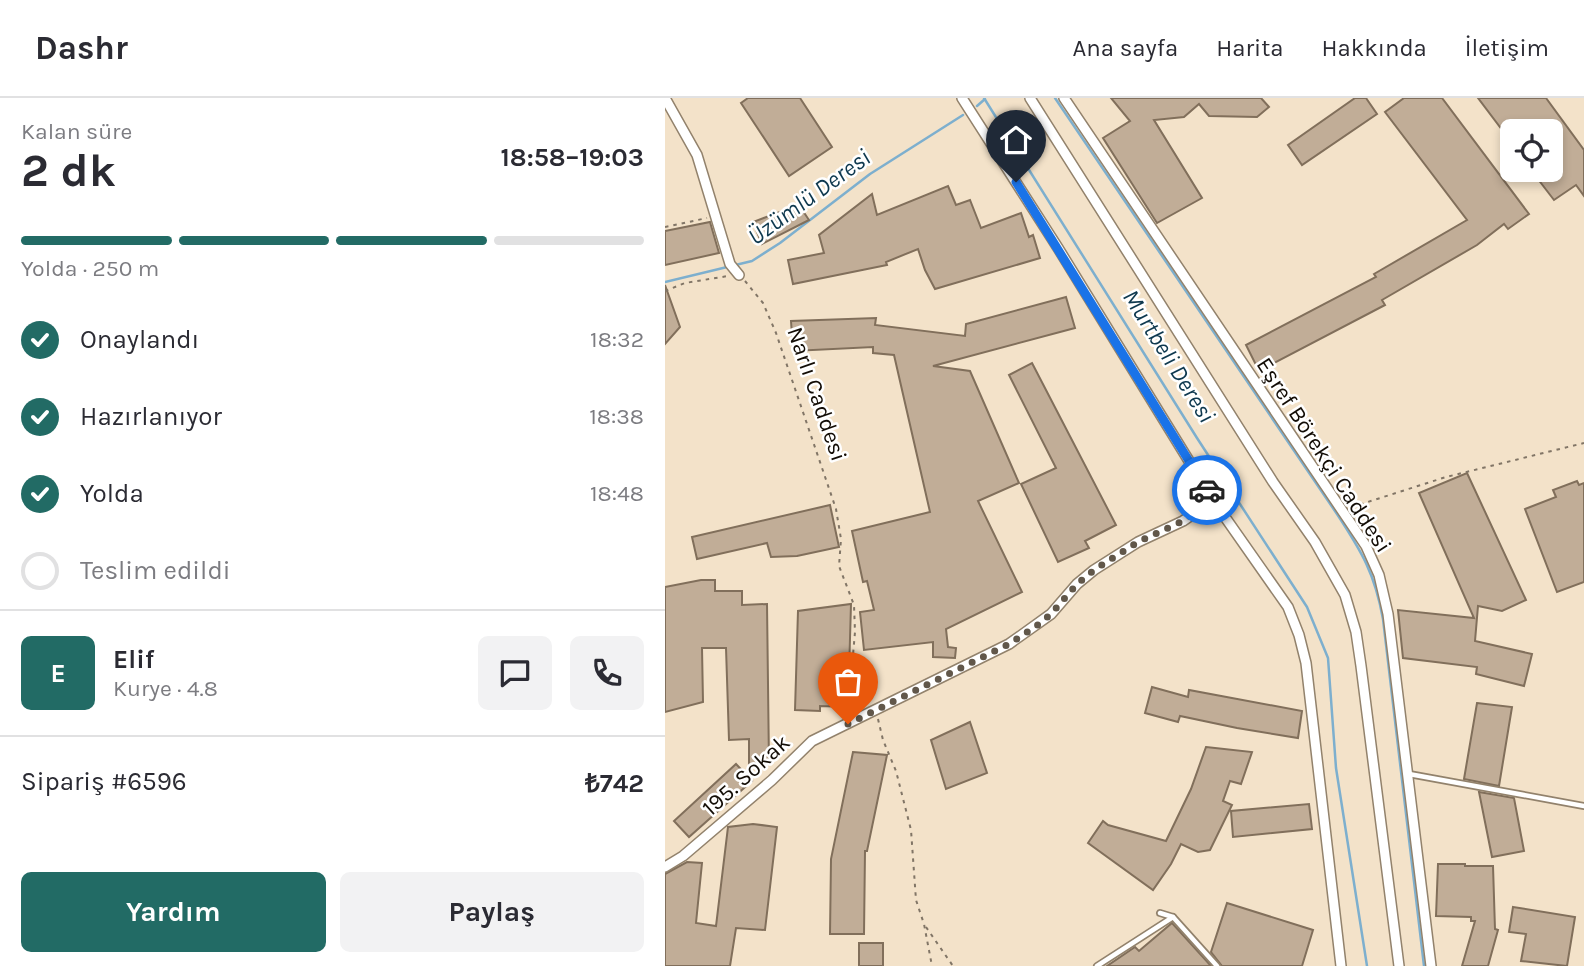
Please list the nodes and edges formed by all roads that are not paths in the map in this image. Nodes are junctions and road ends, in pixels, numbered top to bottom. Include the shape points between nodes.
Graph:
1 (665, 98) edge
2 (963, 98) edge
3 (1030, 98) edge
4 (1064, 98) edge
5 (735, 270) road end
6 (1213, 500) junction
7 (1408, 774) junction
8 (1584, 806) edge
9 (665, 867) edge
10 (1160, 913) dead end
11 (1173, 917) junction
12 (1097, 966) edge
13 (1217, 966) edge
14 (1341, 966) edge
15 (1399, 966) edge
16 (1431, 966) edge

1 - 5 street via 697,155
2 - 6 street
3 - 15 street via 1345,595 1361,666
4 - 7 street, Eşref Börekçi Caddesi via 1366,546 1384,592
6 - 9 street, 195. Sokak via 1094,570 1035,627 1009,644 812,741 693,848
6 - 14 street via 1288,607 1299,635
7 - 8 lane
7 - 16 street, Eşref Börekçi Caddesi
10 - 11 lane
11 - 12 lane
11 - 13 lane

